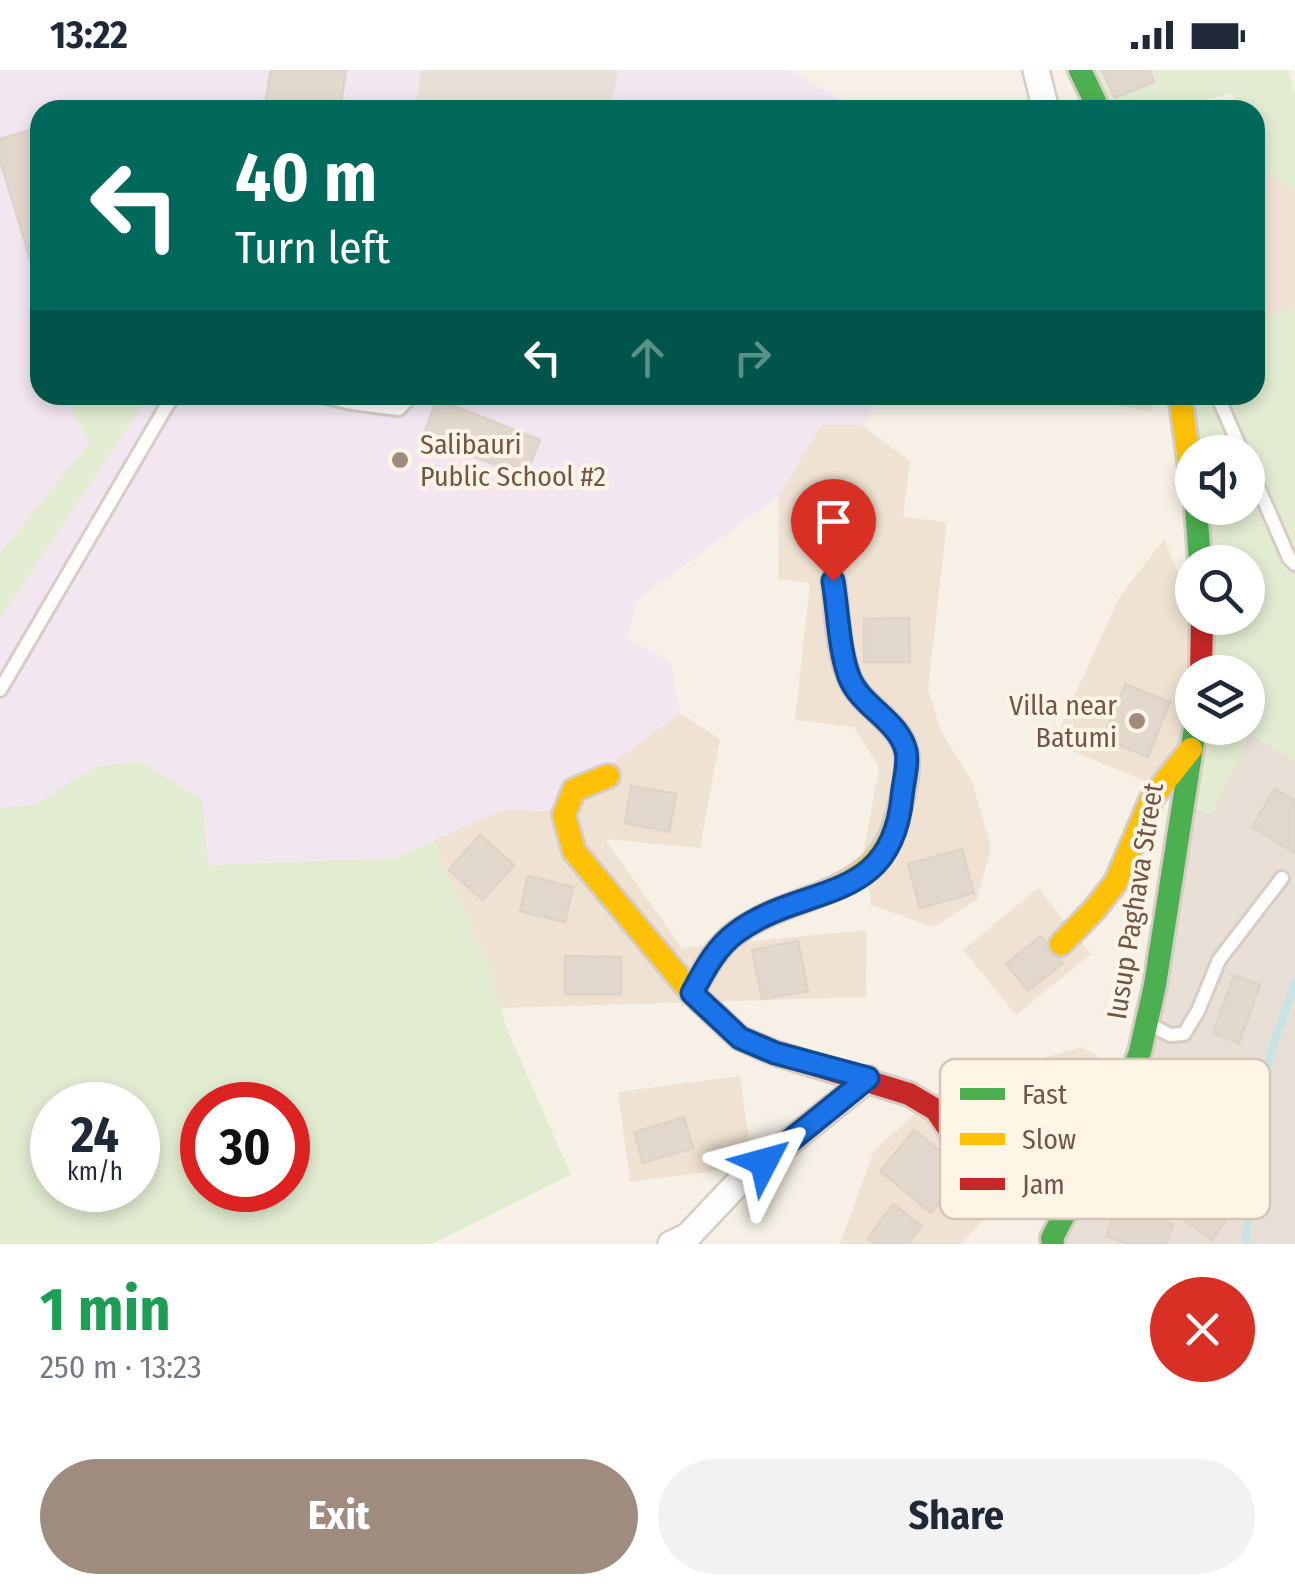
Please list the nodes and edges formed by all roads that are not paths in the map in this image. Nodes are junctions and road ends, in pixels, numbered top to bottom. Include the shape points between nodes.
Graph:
1 (1036, 70) edge
2 (1080, 70) edge
3 (1044, 100) edge
4 (1094, 100) edge
5 (167, 405) edge
6 (368, 405) edge
7 (403, 405) edge
8 (1181, 405) edge
9 (1221, 405) edge
10 (1185, 435) edge
11 (1235, 435) edge
12 (1265, 503) edge
13 (1295, 564) edge
14 (833, 581) dead end
15 (0, 690) edge
16 (1188, 745) edge
17 (1192, 745) edge
18 (608, 776) dead end
19 (1282, 878) dead end
20 (1060, 944) dead end
21 (692, 993) junction
22 (1146, 1022) junction
23 (1137, 1059) edge
24 (868, 1078) junction
25 (940, 1116) edge
26 (1061, 1219) edge
27 (671, 1244) edge
28 (1053, 1244) edge

1 - 3 street
2 - 4 street
5 - 15 lane
6 - 7 lane
8 - 10 street
9 - 11 lane
12 - 13 lane
14 - 21 street via 849,678 907,754 900,821 873,871 738,932 715,952
16 - 20 street via 1150,801 1120,877
17 - 22 street, Iusup Paghava Street
18 - 21 street via 574,790 564,815 574,851
19 - 22 lane via 1219,960 1184,1034 1170,1035
21 - 24 street via 740,1038
22 - 23 street, Iusup Paghava Street
24 - 25 street
24 - 27 street
26 - 28 street, Iusup Paghava Street

